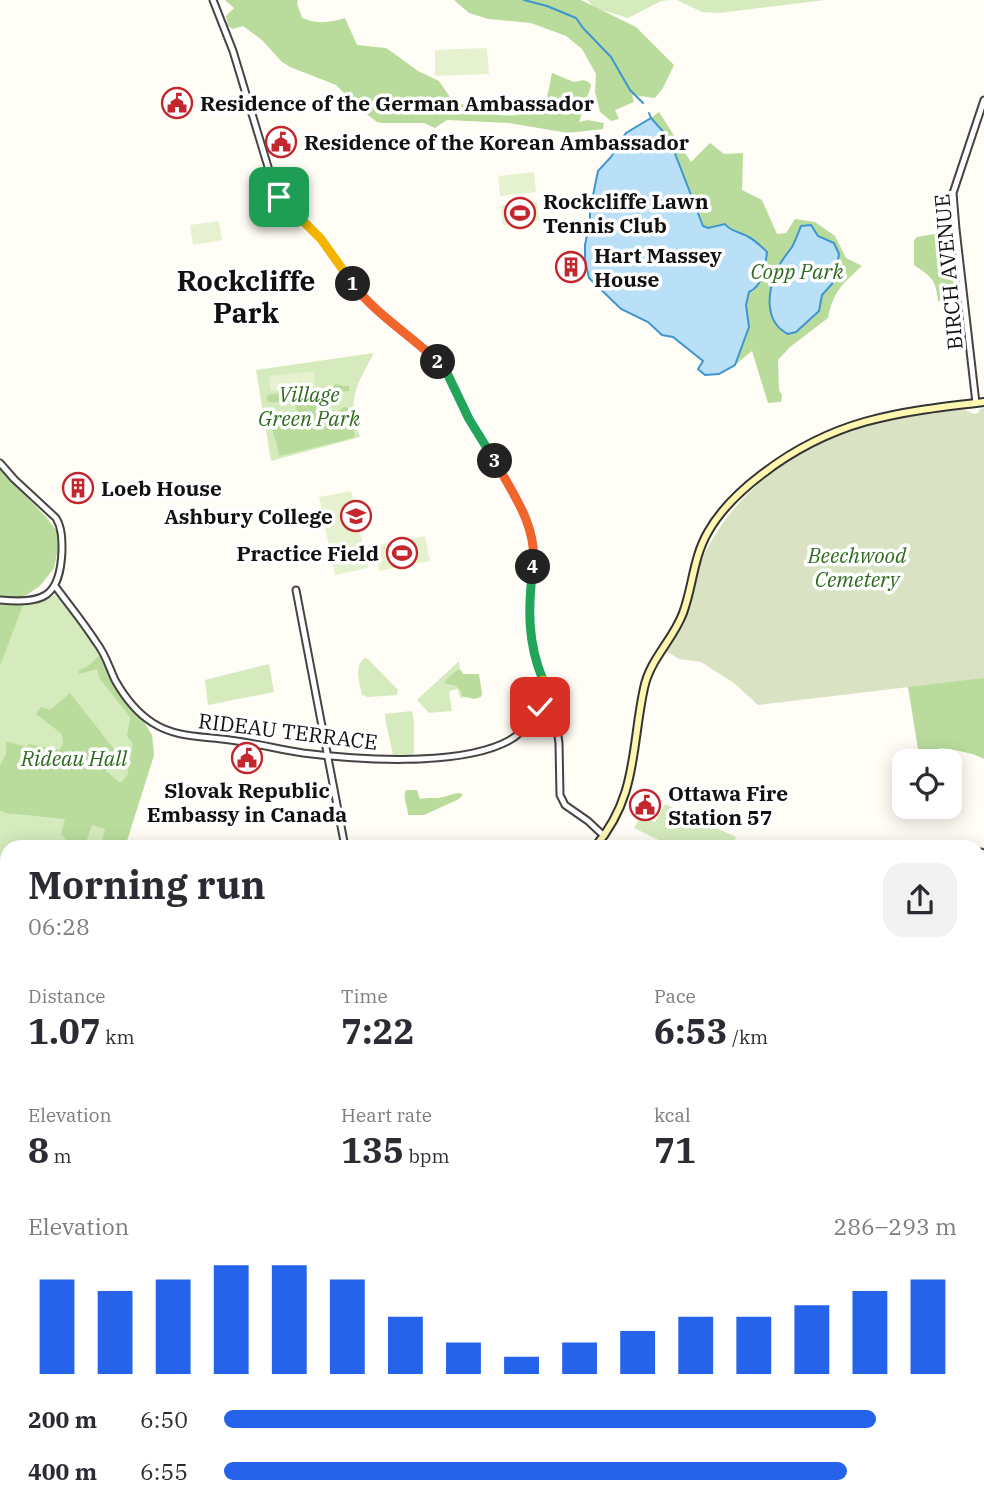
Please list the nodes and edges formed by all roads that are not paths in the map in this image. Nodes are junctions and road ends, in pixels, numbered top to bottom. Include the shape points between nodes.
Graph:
1 (213, 0) edge
2 (984, 100) edge
3 (976, 402) junction
4 (984, 402) edge
5 (0, 463) edge
6 (55, 586) junction
7 (296, 590) dead end
8 (0, 600) edge
9 (552, 701) junction
10 (327, 756) junction
11 (604, 836) junction
12 (344, 840) edge
13 (601, 840) edge

1 - 9 street via 275,190 321,239 363,297 443,367 520,506 534,558 530,634
2 - 3 street, BIRCH AVENUE via 953,192
3 - 4 main road
3 - 11 main road via 898,412 834,431 774,464 715,520 696,559 678,624 647,677 629,780 620,810
5 - 6 street via 59,523 62,558
6 - 8 street via 39,598
6 - 10 street, RIDEAU TERRACE via 96,641 118,686 149,721 186,736
7 - 10 street
9 - 10 street, RIDEAU TERRACE via 541,705 520,734 484,750 417,759
9 - 11 street via 561,799
10 - 12 street
11 - 13 main road

